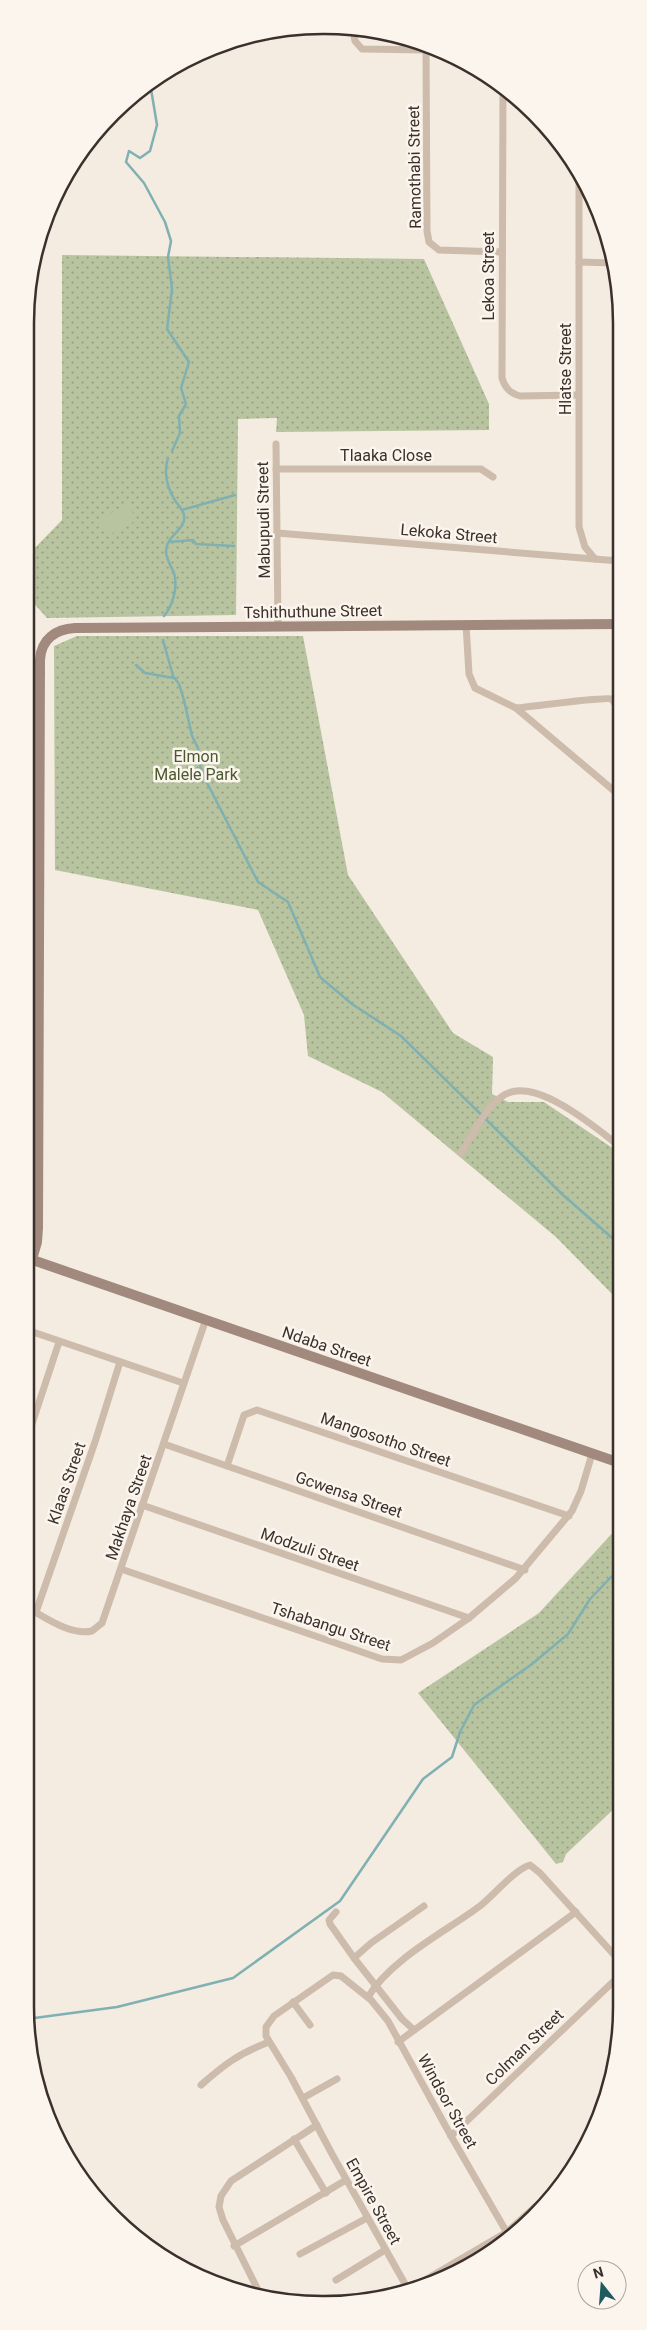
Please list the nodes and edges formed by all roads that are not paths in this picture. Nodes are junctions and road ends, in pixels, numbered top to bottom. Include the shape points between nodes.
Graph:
1 (354, 35) edge
2 (414, 48) edge
3 (426, 53) edge
4 (503, 96) edge
5 (579, 188) edge
6 (502, 252) junction
7 (579, 262) junction
8 (607, 263) edge
9 (578, 396) junction
10 (276, 444) dead end
11 (276, 469) junction
12 (493, 477) dead end
13 (277, 533) junction
14 (595, 559) junction
15 (613, 560) edge
16 (466, 624) junction
17 (613, 624) edge
18 (278, 626) junction
19 (35, 674) edge
20 (613, 701) edge
21 (516, 708) junction
22 (34, 774) edge
23 (613, 790) edge
24 (613, 1141) edge
25 (461, 1153) dead end
26 (34, 1193) edge
27 (34, 1248) edge
28 (34, 1260) edge
29 (206, 1319) junction
30 (34, 1333) edge
31 (60, 1342) junction
32 (120, 1362) junction
33 (183, 1383) junction
34 (34, 1418) edge
35 (164, 1444) junction
36 (592, 1454) junction
37 (613, 1461) edge
38 (227, 1466) junction
39 (142, 1505) junction
40 (569, 1516) junction
41 (121, 1569) junction
42 (525, 1570) junction
43 (36, 1612) joint
44 (469, 1618) junction
45 (424, 1906) dead end
46 (336, 1912) dead end
47 (576, 1912) junction
48 (613, 1955) edge
49 (354, 1958) junction
50 (613, 1981) edge
51 (376, 1984) junction
52 (368, 1997) junction
53 (293, 2002) junction
54 (310, 2025) dead end
55 (414, 2030) junction
56 (269, 2042) junction
57 (398, 2042) junction
58 (337, 2079) dead end
59 (201, 2085) dead end
60 (302, 2098) junction
61 (317, 2125) junction
62 (451, 2136) junction
63 (294, 2140) junction
64 (346, 2180) junction
65 (326, 2193) junction
66 (367, 2218) junction
67 (507, 2231) edge
68 (234, 2246) junction
69 (386, 2250) junction
70 (300, 2254) dead end
71 (336, 2280) dead end
72 (406, 2284) edge
73 (257, 2288) edge

1 - 2 street via 362,49
3 - 6 street, Ramothabi Street via 429,242 439,250
4 - 6 street, Lekoa Street
5 - 7 street, Hlatse Street
6 - 9 street, Lekoa Street via 504,384 513,394 520,396
7 - 8 street
7 - 9 street, Hlatse Street
9 - 14 street, Hlatse Street via 579,527 585,547
10 - 11 street, Mabupudi Street
11 - 12 street, Tlaaka Close via 481,469
11 - 13 street, Mabupudi Street
13 - 14 street, Lekoka Street
13 - 18 street, Mabupudi Street
14 - 15 street, Lekoka Street
16 - 17 street, Tshithuthune Street
16 - 18 street, Tshithuthune Street
16 - 21 street via 469,674 473,685 480,692
18 - 19 street, Tshithuthune Street via 60,630 41,650
19 - 22 street, Tshithuthune Street
20 - 21 street via 604,697
21 - 23 street
24 - 25 street via 561,1104 517,1090 505,1095 492,1107
26 - 27 street, Tshithuthune Street via 38,1237
28 - 29 street, Ndaba Street
29 - 33 street, Makhaya Street
29 - 36 street, Ndaba Street
30 - 31 street
31 - 32 street
31 - 34 street
32 - 33 street
32 - 43 street, Klaas Street
33 - 35 street, Makhaya Street
35 - 38 street, Gcwensa Street
35 - 39 street, Makhaya Street
36 - 37 street, Ndaba Street
36 - 40 street, Tshabangu Street via 582,1491
38 - 40 street, Mangosotho Street via 242,1420 247,1413 257,1410
38 - 42 street, Gcwensa Street
39 - 41 street, Makhaya Street
39 - 44 street, Modzuli Street
40 - 42 street, Tshabangu Street
41 - 43 street, Makhaya Street via 103,1620 94,1630 70,1629
41 - 44 street, Tshabangu Street via 393,1661 412,1656
42 - 44 street, Tshabangu Street
45 - 49 street
46 - 49 street via 329,1920 330,1924
47 - 48 street
47 - 51 street via 532,1866 524,1867 478,1907 432,1937
47 - 55 street
49 - 51 street
50 - 62 street, Colman Street
51 - 52 street
51 - 55 street
52 - 53 street, Windsor Street via 335,1974
52 - 57 street, Windsor Street via 388,2021
53 - 54 street
53 - 56 street via 269,2022 266,2032
55 - 57 street
56 - 59 street via 230,2060
56 - 60 street, Empire Street
57 - 62 street, Windsor Street
58 - 60 street
60 - 61 street, Empire Street
61 - 63 street
61 - 64 street, Empire Street
62 - 67 street, Windsor Street
63 - 65 street
63 - 68 street via 230,2180 223,2192 221,2214
64 - 65 street
64 - 66 street, Empire Street
65 - 68 street
66 - 69 street, Empire Street
66 - 70 street
68 - 73 street
69 - 71 street
69 - 72 street, Empire Street

